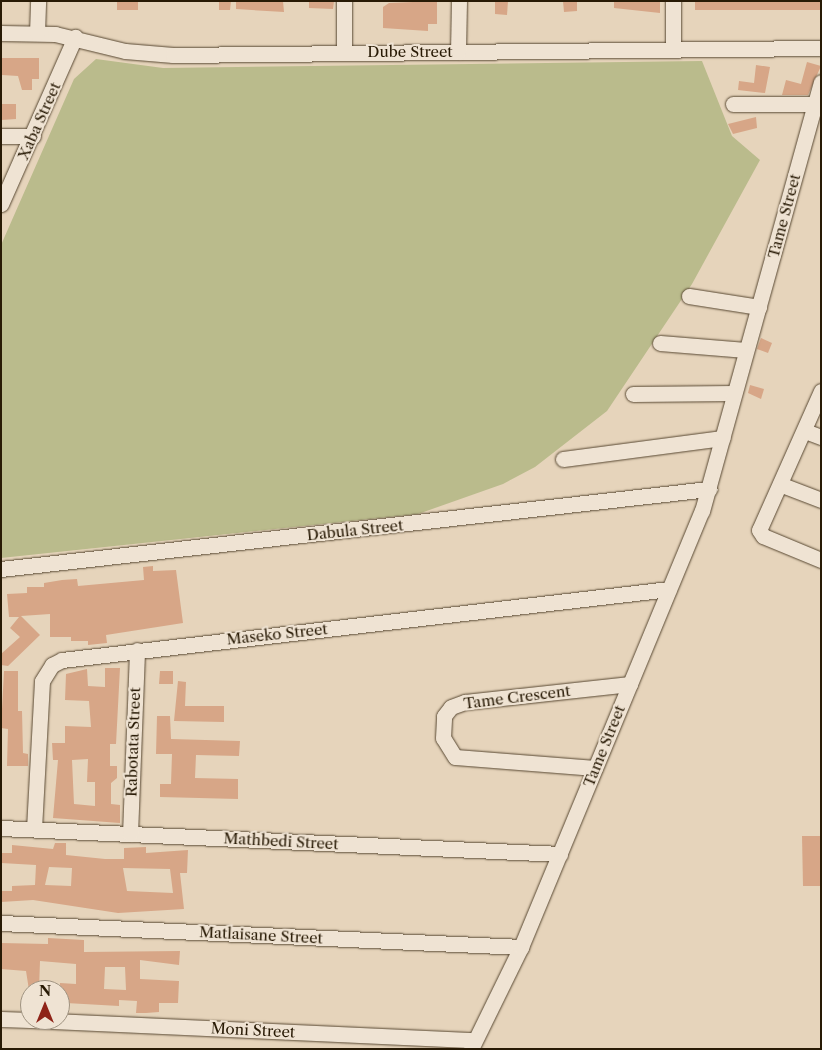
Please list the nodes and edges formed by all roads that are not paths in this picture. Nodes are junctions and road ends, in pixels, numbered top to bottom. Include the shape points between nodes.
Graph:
1 (38, 1) edge
2 (344, 1) edge
3 (459, 1) edge
4 (674, 1) edge
5 (1, 33) edge
6 (37, 33) junction
7 (76, 37) junction
8 (821, 48) edge
9 (673, 50) junction
10 (458, 52) junction
11 (344, 53) junction
12 (821, 82) edge
13 (733, 104) dead end
14 (815, 104) junction
15 (1, 136) edge
16 (33, 136) junction
17 (1, 204) edge
18 (689, 296) dead end
19 (758, 307) junction
20 (660, 343) dead end
21 (746, 350) junction
22 (821, 391) edge
23 (734, 393) junction
24 (633, 394) dead end
25 (805, 431) junction
26 (821, 437) edge
27 (723, 438) junction
28 (563, 459) dead end
29 (782, 486) junction
30 (709, 489) junction
31 (821, 500) edge
32 (821, 560) edge
33 (1, 569) edge
34 (669, 590) junction
35 (138, 650) junction
36 (630, 684) junction
37 (595, 768) junction
38 (1, 828) edge
39 (34, 829) junction
40 (130, 834) junction
41 (560, 854) junction
42 (1, 922) edge
43 (521, 947) junction
44 (1, 1019) edge
45 (20, 1020) edge
46 (70, 1022) edge
47 (473, 1045) edge

1 - 6 street
2 - 11 street
3 - 10 street
4 - 9 street
5 - 6 street, Dube Street
6 - 7 street, Dube Street
7 - 11 street, Dube Street via 125,51 173,55
7 - 16 street, Xaba Street
8 - 9 street, Dube Street
9 - 10 street, Dube Street
10 - 11 street, Dube Street
12 - 14 street, Tame Street
13 - 14 street
14 - 19 street, Tame Street
15 - 16 street
16 - 17 street, Xaba Street
18 - 19 street
19 - 21 street, Tame Street
20 - 21 street
21 - 23 street, Tame Street
22 - 25 street
23 - 24 street
23 - 27 street, Tame Street
25 - 26 street
25 - 29 street
27 - 28 street
27 - 30 street, Tame Street
29 - 31 street
29 - 32 street via 759,533
30 - 33 street, Dabula Street
30 - 34 street, Tame Street
34 - 35 street, Maseko Street
34 - 36 street, Tame Street
35 - 39 street, Maseko Street via 62,660 45,674
35 - 40 street, Rabotata Street
36 - 37 street, Tame Street
36 - 37 street, Tame Crescent via 465,702 451,706 444,716 445,743 455,757
37 - 41 street, Tame Street
38 - 39 street, Mathbedi Street
39 - 40 street, Mathbedi Street
40 - 41 street, Mathbedi Street
41 - 43 street, Tame Street
42 - 43 street, Matlaisane Street
43 - 47 street, Tame Street
44 - 45 street, Moni Street
46 - 47 street, Moni Street

